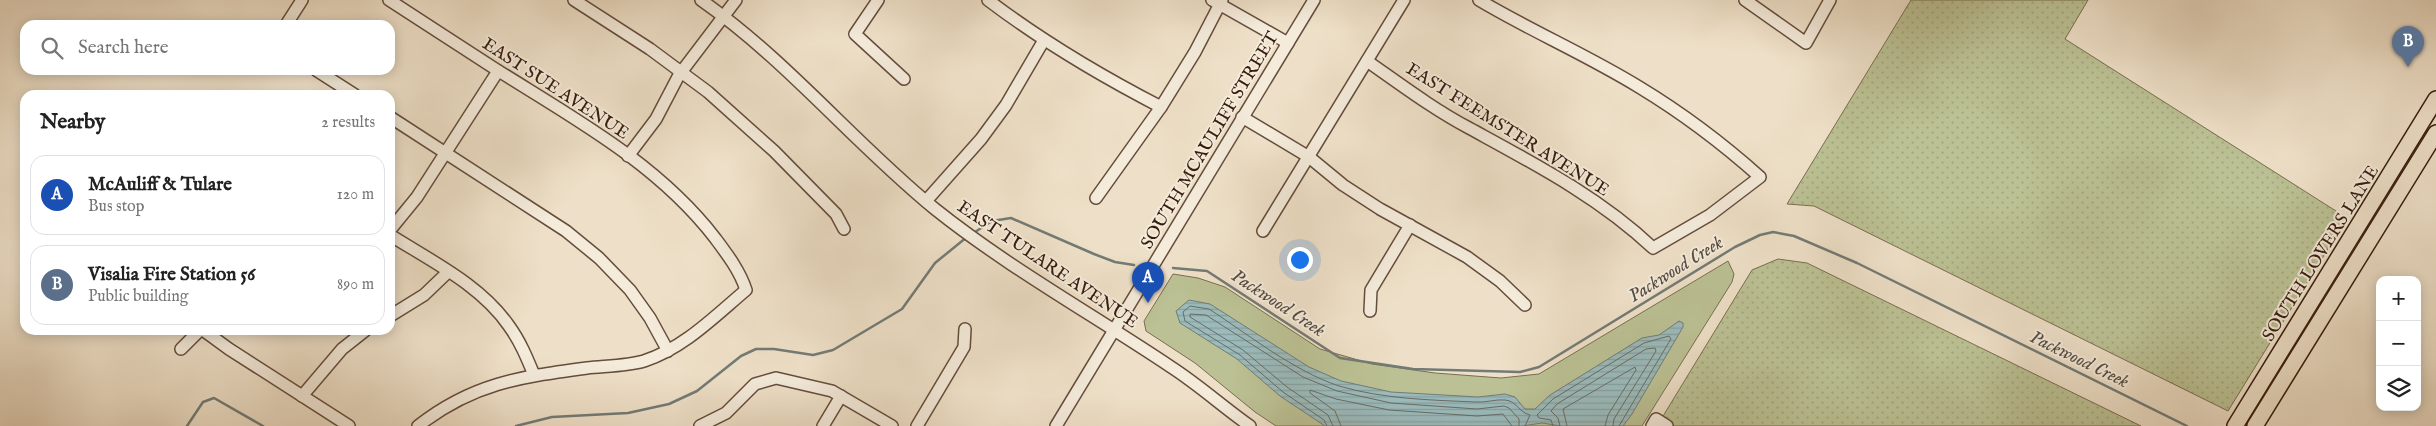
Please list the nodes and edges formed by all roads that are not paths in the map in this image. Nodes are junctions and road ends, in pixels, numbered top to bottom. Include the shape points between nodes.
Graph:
1 (302, 0) edge
2 (389, 0) edge
3 (574, 0) edge
4 (701, 0) edge
5 (736, 0) edge
6 (878, 0) edge
7 (988, 0) edge
8 (1314, 0) edge
9 (1404, 0) edge
10 (1478, 0) edge
11 (1745, 0) edge
12 (1830, 0) edge
13 (1218, 1) edge
14 (724, 16) junction
15 (289, 20) edge
16 (1044, 40) junction
17 (1288, 43) junction
18 (1367, 61) junction
19 (498, 71) junction
20 (682, 72) junction
21 (324, 75) edge
22 (904, 79) dead end
23 (347, 90) edge
24 (2436, 99) edge
25 (1160, 108) junction
26 (1242, 117) junction
27 (395, 120) edge
28 (2436, 133) edge
29 (446, 152) junction
30 (628, 156) junction
31 (1309, 157) junction
32 (1096, 198) dead end
33 (926, 201) junction
34 (395, 224) edge
35 (1410, 225) junction
36 (844, 229) dead end
37 (1263, 231) dead end
38 (395, 238) edge
39 (448, 272) junction
40 (1525, 305) dead end
41 (1370, 311) dead end
42 (395, 313) edge
43 (965, 329) dead end
44 (1114, 331) junction
45 (196, 335) edge
46 (208, 335) edge
47 (360, 335) edge
48 (181, 349) dead end
49 (668, 351) junction
50 (534, 375) junction
51 (302, 396) junction
52 (841, 396) junction
53 (349, 426) edge
54 (418, 426) edge
55 (700, 426) edge
56 (823, 426) edge
57 (892, 426) edge
58 (917, 426) edge
59 (1056, 426) edge
60 (1250, 426) edge
61 (1652, 426) edge
62 (1667, 426) edge
63 (2235, 426) edge
64 (2255, 426) edge

1 - 15 street
2 - 19 street, EAST SUE AVENUE
3 - 20 street
4 - 14 street, EAST TULARE AVENUE
5 - 14 street
6 - 22 street via 855,34
7 - 16 street
8 - 17 street, SOUTH MCAULIFF STREET
9 - 18 street
10 - 18 street, EAST FEEMSTER AVENUE via 1595,62 1679,112 1760,177 1710,215 1653,248 1576,188 1418,97
11 - 12 street via 1806,43
13 - 17 street
13 - 25 street via 1195,52
14 - 20 street
14 - 33 street, EAST TULARE AVENUE via 787,68
16 - 25 street
16 - 33 street via 1006,105
17 - 26 street, SOUTH MCAULIFF STREET
18 - 31 street
19 - 29 street
19 - 30 street, EAST SUE AVENUE via 583,122
20 - 30 street via 656,119
20 - 36 street via 774,151 836,214
21 - 23 street
24 - 63 main road, SOUTH LOVERS LANE
25 - 32 street
26 - 31 street
26 - 44 street, SOUTH MCAULIFF STREET
27 - 29 street
28 - 64 main road, SOUTH LOVERS LANE
29 - 34 street via 418,197
29 - 49 street via 566,231 599,258 630,290
30 - 49 street, EAST SUE AVENUE via 677,196 703,223 726,253 746,290 690,337
31 - 35 street via 1344,185
31 - 37 street
33 - 44 street, EAST TULARE AVENUE via 976,240
35 - 40 street via 1467,257 1500,281
35 - 41 street via 1371,290
38 - 39 street
39 - 42 street via 424,295
39 - 50 street via 469,285 509,326
43 - 58 street via 964,347
44 - 59 street, SOUTH MCAULIFF STREET
44 - 60 street, EAST TULARE AVENUE via 1181,374
45 - 48 street
46 - 51 street
47 - 51 street via 342,349
49 - 50 street via 642,361
50 - 54 street via 515,378 460,398
51 - 53 street
52 - 55 street via 818,386 783,379 765,380 747,390 726,412
52 - 56 street
52 - 57 street
61 - 62 street via 1656,419

